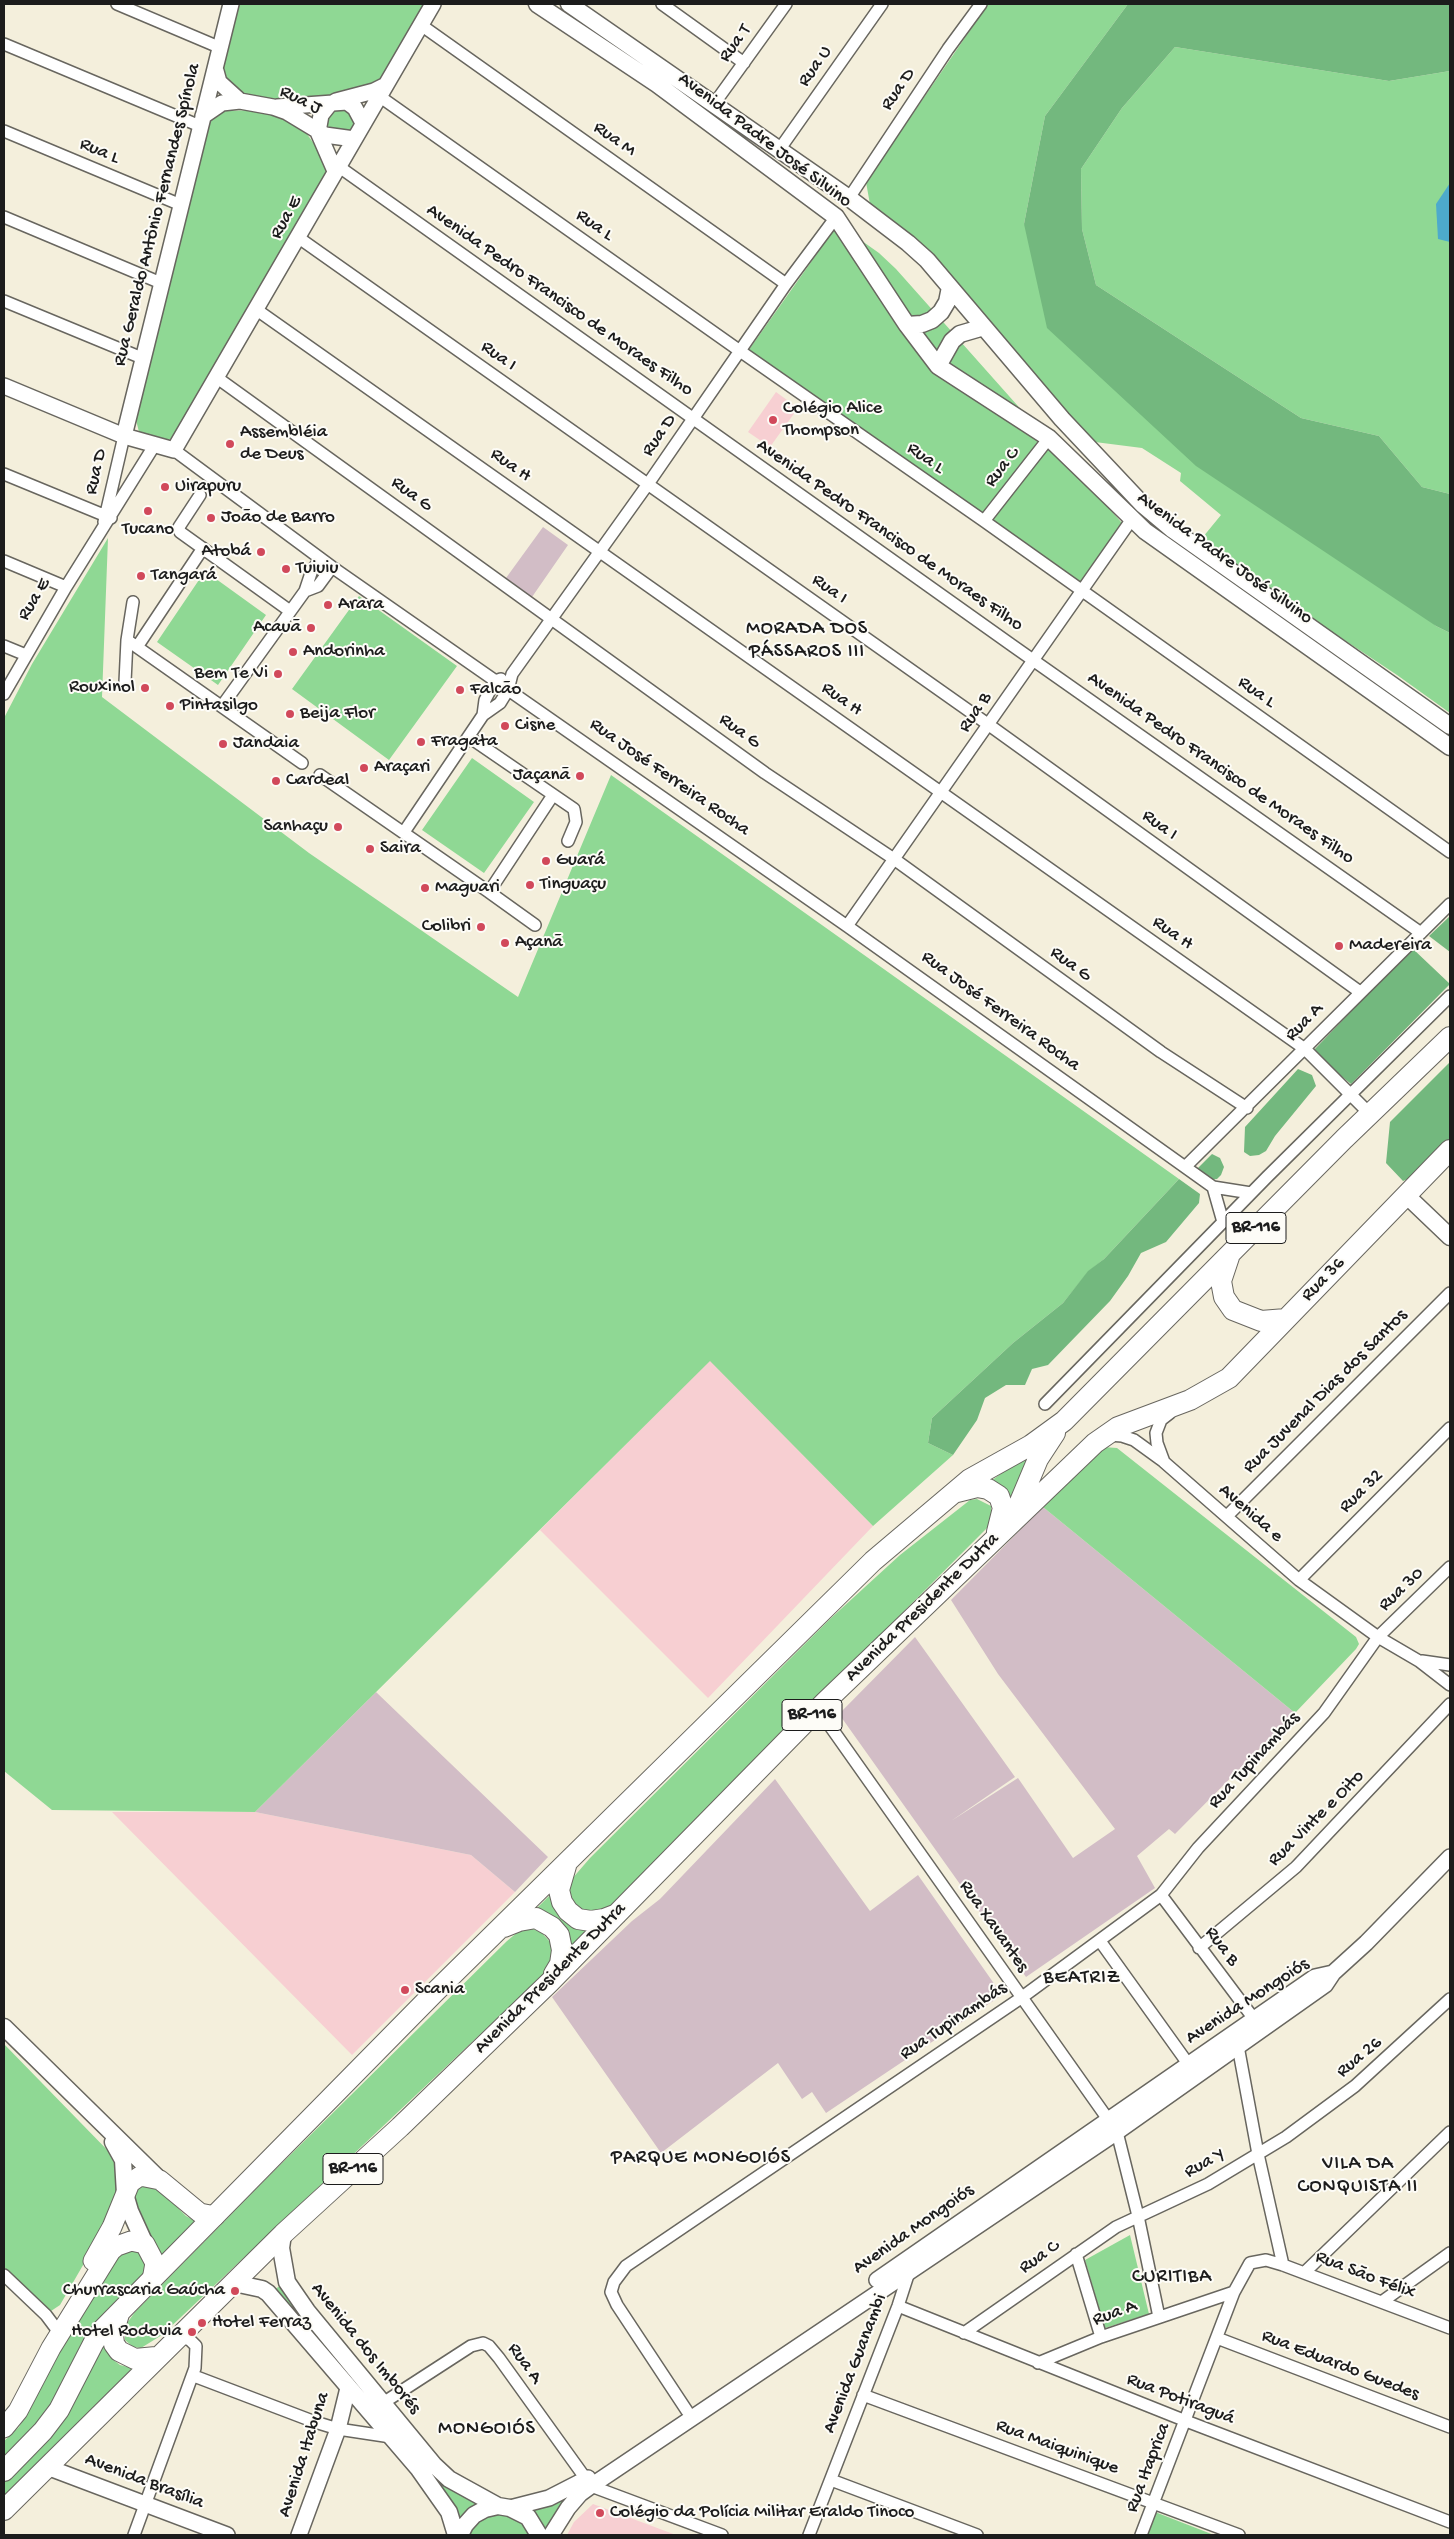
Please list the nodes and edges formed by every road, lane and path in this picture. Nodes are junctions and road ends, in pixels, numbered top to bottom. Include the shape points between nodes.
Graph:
1 (117, 4) edge
2 (231, 4) edge
3 (433, 4) edge
4 (537, 4) edge
5 (570, 4) edge
6 (662, 4) edge
7 (786, 4) edge
8 (882, 4) edge
9 (981, 4) edge
10 (421, 25) junction
11 (4, 44) edge
12 (221, 48) junction
13 (744, 63) junction
14 (216, 71) junction
15 (382, 90) junction
16 (240, 101) junction
17 (336, 101) junction
18 (714, 104) junction
19 (273, 107) junction
20 (202, 121) junction
21 (363, 123) junction
22 (4, 131) edge
23 (318, 132) junction
24 (354, 139) junction
25 (779, 150) junction
26 (336, 168) junction
27 (849, 198) junction
28 (181, 205) junction
29 (4, 217) edge
30 (836, 217) junction
31 (299, 238) junction
32 (161, 283) junction
33 (786, 284) junction
34 (950, 287) junction
35 (4, 301) edge
36 (257, 310) junction
37 (907, 325) junction
38 (984, 327) junction
39 (740, 351) junction
40 (142, 358) junction
41 (938, 366) junction
42 (216, 377) junction
43 (4, 386) edge
44 (693, 417) junction
45 (124, 436) junction
46 (1049, 438) junction
47 (154, 446) junction
48 (174, 450) junction
49 (4, 474) edge
50 (648, 484) junction
51 (200, 495) dead end
52 (108, 517) junction
53 (1132, 519) junction
54 (984, 521) junction
55 (203, 548) junction
56 (600, 551) junction
57 (320, 559) junction
58 (4, 561) edge
59 (332, 567) junction
60 (66, 587) junction
61 (305, 591) junction
62 (1081, 591) junction
63 (133, 602) dead end
64 (290, 611) junction
65 (552, 618) junction
66 (127, 640) junction
67 (4, 646) edge
68 (137, 647) junction
69 (26, 656) junction
70 (1034, 659) junction
71 (512, 674) junction
72 (495, 681) junction
73 (125, 682) dead end
74 (508, 690) junction
75 (4, 694) edge
76 (222, 706) junction
77 (483, 715) junction
78 (989, 725) junction
79 (1450, 726) edge
80 (469, 737) junction
81 (1450, 747) edge
82 (302, 763) dead end
83 (320, 775) dead end
84 (942, 793) junction
85 (553, 796) junction
86 (404, 832) junction
87 (568, 841) dead end
88 (1450, 852) edge
89 (894, 859) junction
90 (489, 892) junction
91 (1450, 904) edge
92 (535, 925) dead end
93 (846, 926) junction
94 (1422, 933) junction
95 (1360, 992) junction
96 (1450, 996) edge
97 (1450, 1036) edge
98 (1305, 1049) junction
99 (1350, 1094) junction
100 (1247, 1108) junction
101 (1370, 1114) junction
102 (1450, 1150) edge
103 (1185, 1167) junction
104 (1213, 1187) junction
105 (1251, 1193) junction
106 (1406, 1194) junction
107 (1223, 1222) junction
108 (1450, 1237) edge
109 (1230, 1253) junction
110 (1450, 1294) edge
111 (1286, 1319) junction
112 (1190, 1400) junction
113 (1045, 1404) dead end
114 (1064, 1421) junction
115 (1450, 1428) edge
116 (1105, 1435) junction
117 (1164, 1462) junction
118 (952, 1493) junction
119 (1227, 1516) junction
120 (1012, 1523) junction
121 (995, 1539) junction
122 (1450, 1567) edge
123 (1299, 1580) junction
124 (1378, 1637) junction
125 (1420, 1660) junction
126 (1450, 1666) edge
127 (1450, 1685) edge
128 (1450, 1704) edge
129 (818, 1709) junction
130 (1450, 1857) edge
131 (566, 1864) junction
132 (1161, 1895) junction
133 (619, 1913) junction
134 (496, 1933) junction
135 (1100, 1941) junction
136 (1199, 1948) junction
137 (1333, 1972) junction
138 (550, 1982) junction
139 (1021, 1998) junction
140 (1450, 1999) edge
141 (1254, 2019) junction
142 (4, 2027) edge
143 (1238, 2046) junction
144 (1189, 2065) junction
145 (103, 2124) junction
146 (1113, 2126) junction
147 (1450, 2132) edge
148 (1286, 2137) joint
149 (1258, 2154) junction
150 (160, 2180) junction
151 (125, 2194) junction
152 (215, 2216) junction
153 (1138, 2216) junction
154 (283, 2234) junction
155 (145, 2244) junction
156 (1450, 2253) edge
157 (1076, 2254) junction
158 (1266, 2260) joint
159 (1283, 2265) junction
160 (904, 2266) junction
161 (1305, 2272) junction
162 (4, 2275) edge
163 (152, 2280) junction
164 (287, 2282) junction
165 (234, 2283) junction
166 (1234, 2292) junction
167 (268, 2293) junction
168 (1383, 2302) junction
169 (898, 2306) junction
170 (120, 2312) junction
171 (1159, 2317) junction
172 (57, 2328) junction
173 (1450, 2328) edge
174 (964, 2332) junction
175 (179, 2336) junction
176 (1100, 2338) junction
177 (1217, 2338) junction
178 (156, 2357) junction
179 (1038, 2363) junction
180 (194, 2376) junction
181 (348, 2388) junction
182 (863, 2395) junction
183 (383, 2403) junction
184 (687, 2411) junction
185 (1186, 2421) junction
186 (1450, 2427) edge
187 (4, 2428) edge
188 (338, 2429) junction
189 (390, 2437) junction
190 (47, 2467) junction
191 (4, 2471) edge
192 (831, 2480) junction
193 (588, 2483) junction
194 (1154, 2502) junction
195 (146, 2505) junction
196 (504, 2507) junction
197 (4, 2510) edge
198 (1450, 2522) edge
199 (134, 2535) edge
200 (227, 2535) edge
201 (300, 2535) edge
202 (456, 2535) edge
203 (460, 2535) edge
204 (539, 2535) edge
205 (550, 2535) edge
206 (722, 2535) edge
207 (809, 2535) edge
208 (977, 2535) edge
209 (1141, 2535) edge
210 (1239, 2535) edge

1 - 12 street
2 - 12 street, Rua Geraldo Antônio Fernandes Spínola
3 - 10 street, Rua E
4 - 30 main road, Avenida Padre José Silvino via 657,84
5 - 18 main road, Avenida Padre José Silvino
6 - 13 street
7 - 13 street, Rua T
8 - 25 street, Rua U
9 - 27 street, Rua D
10 - 15 street, Rua E
10 - 33 street, Rua M
11 - 20 street
12 - 14 street, Rua Geraldo Antônio Fernandes Spínola
13 - 18 street, Rua T
14 - 16 street via 219,82
14 - 20 street, Rua Geraldo Antônio Fernandes Spínola
15 - 17 street
15 - 21 street, Rua E
15 - 39 street, Rua L
16 - 19 street, Rua J
16 - 20 street, Rua J via 222,103
17 - 19 street
17 - 21 street via 351,104
17 - 23 street via 321,115
18 - 25 main road, Avenida Padre José Silvino
19 - 23 street, Rua J via 302,120
20 - 28 street, Rua Geraldo Antônio Fernandes Spínola
21 - 24 street, Rua E
22 - 28 street, Rua L
23 - 24 street, Rua J via 332,138
23 - 26 street
24 - 26 street, Rua E
25 - 27 main road, Avenida Padre José Silvino
26 - 31 street, Rua E
26 - 44 street, Avenida Pedro Francisco de Moraes Filho
27 - 34 main road, Avenida Padre José Silvino via 908,243
28 - 32 street, Rua Geraldo Antônio Fernandes Spínola
29 - 32 street
30 - 33 street, Rua D
30 - 37 main road, Avenida Padre José Silvino
31 - 36 street, Rua E
31 - 50 street, Rua I
32 - 40 street, Rua Geraldo Antônio Fernandes Spínola
33 - 39 street, Rua D
34 - 37 main road via 947,302 937,316 922,324
34 - 38 main road, Avenida Padre José Silvino
35 - 40 street
36 - 42 street, Rua E
36 - 56 street, Rua H
37 - 41 main road, Avenida Padre José Silvino
38 - 41 main road via 960,334 952,341
38 - 79 main road, Avenida Padre José Silvino via 1062,419 1157,517
39 - 44 street, Rua D
39 - 54 street, Rua L
40 - 45 street, Rua Geraldo Antônio Fernandes Spínola
41 - 46 main road, Avenida Padre José Silvino
42 - 48 street, Rua E
42 - 65 street, Rua G
43 - 45 street, Rua José Ferreira Rocha
44 - 50 street, Rua D
44 - 70 street, Avenida Pedro Francisco de Moraes Filho
45 - 47 street, Rua José Ferreira Rocha
45 - 52 street, Rua D
46 - 53 main road, Avenida Padre José Silvino
46 - 54 street, Rua C
47 - 48 street, Rua José Ferreira Rocha
47 - 52 street, Rua E
48 - 57 street, Rua José Ferreira Rocha
49 - 52 street
50 - 56 street, Rua D
50 - 78 street, Rua I
51 - 55 street via 179,530
52 - 60 street, Rua E
53 - 62 street, Rua B
53 - 81 main road, Avenida Padre José Silvino
54 - 62 street, Rua L
55 - 64 street
55 - 68 street
56 - 65 street, Rua D
56 - 84 street, Rua H
57 - 59 street, Rua José Ferreira Rocha
57 - 61 street via 312,570
58 - 60 street
59 - 61 street via 318,586
59 - 72 street, Rua José Ferreira Rocha
60 - 69 street, Rua E
61 - 64 street
62 - 70 street, Rua B
62 - 88 street, Rua L
63 - 66 street
64 - 76 street
65 - 71 street, Rua D
65 - 89 street, Rua G via 765,773
66 - 68 street
66 - 73 street
67 - 69 street
68 - 76 street
69 - 75 street, Rua E
70 - 78 street, Rua B
70 - 94 street, Avenida Pedro Francisco de Moraes Filho
71 - 72 street
71 - 74 street, Rua D
72 - 74 street, Rua José Ferreira Rocha
72 - 77 street via 485,700
74 - 77 street via 496,708
74 - 93 street, Rua José Ferreira Rocha
76 - 82 street
77 - 80 street
78 - 84 street, Rua B
78 - 95 street, Rua I
80 - 85 street
80 - 86 street
83 - 86 street
84 - 89 street, Rua B
84 - 98 street, Rua H
85 - 87 street via 574,809 576,822
85 - 90 street
86 - 90 street
89 - 93 street, Rua B
89 - 100 street, Rua G via 1161,1052
90 - 92 street
91 - 94 street, Rua A
93 - 103 street, Rua José Ferreira Rocha
94 - 95 street, Rua A
95 - 98 street, Rua A
96 - 99 street
97 - 101 highway, Avenida Presidente Dutra / BR-116
98 - 99 street, Rua H
98 - 100 street, Rua A
99 - 101 street, Rua H
99 - 105 street
100 - 103 street, Rua A
101 - 109 highway, Avenida Presidente Dutra / BR-116
102 - 106 highway, Rua 36
103 - 104 street, Rua José Ferreira Rocha
104 - 105 street
104 - 107 street
105 - 107 street
106 - 108 main road
106 - 111 highway, Rua 36
107 - 113 street
109 - 111 highway via 1221,1281 1224,1297 1233,1310 1261,1321
109 - 114 highway, Avenida Presidente Dutra / BR-116
110 - 119 street, Rua Juvenal Dias dos Santos
111 - 112 highway, Rua 36 via 1229,1378
112 - 116 highway, Rua 36 via 1118,1426
112 - 117 street via 1160,1420 1156,1433
114 - 118 highway, Avenida Presidente Dutra / BR-116
114 - 120 highway, Avenida Presidente Dutra / BR-116 via 1038,1458
115 - 123 street, Rua 32
116 - 117 street, Avenida e via 1134,1440
116 - 120 highway, Rua 36
117 - 119 street, Avenida e
118 - 121 highway via 977,1487 999,1496 1003,1508
118 - 131 highway, Avenida Presidente Dutra / BR-116 via 872,1561
119 - 123 street, Avenida e
120 - 121 highway, Avenida Presidente Dutra / BR-116
121 - 129 highway, Avenida Presidente Dutra / BR-116
122 - 124 street, Rua 30
123 - 124 street, Avenida e
124 - 125 street
124 - 132 street, Rua Tupinambás via 1324,1713 1198,1848
125 - 126 street
125 - 127 street
128 - 136 street, Rua Vinte e Oito via 1296,1866
129 - 133 highway, Avenida Presidente Dutra / BR-116
129 - 139 street, Rua Xavantes
130 - 137 street, Avenida Mongoiós
131 - 133 highway via 559,1890 568,1910 578,1919 590,1921
131 - 134 highway, Avenida Presidente Dutra / BR-116
132 - 135 street, Rua Tupinambás
132 - 136 street, Rua B
133 - 138 highway, Avenida Presidente Dutra / BR-116
134 - 138 highway via 519,1920 536,1918 552,1927 559,1935 562,1950 560,1964
134 - 152 highway, Avenida Presidente Dutra / BR-116 via 353,2073
135 - 139 street, Rua Tupinambás
135 - 144 street
136 - 141 street, Rua B
137 - 141 street, Avenida Mongoiós via 1315,1977
137 - 143 street, Avenida Mongoiós via 1325,1985
138 - 154 highway, Avenida Presidente Dutra / BR-116
139 - 146 street, Rua Xavantes
139 - 184 street, Rua Tupinambás via 626,2266 611,2292
140 - 148 street, Rua 26 via 1355,2086
141 - 144 street, Avenida Mongoiós
142 - 145 main road
143 - 146 street, Avenida Mongoiós
143 - 149 street
144 - 146 street, Avenida Mongoiós
145 - 150 main road
145 - 151 main road via 123,2160
146 - 153 street, Rua Xavantes
146 - 160 street, Avenida Mongoiós
147 - 161 street
148 - 149 street, Rua Y
149 - 153 street, Rua Y via 1208,2184
149 - 159 street
150 - 151 main road via 140,2176 130,2183
150 - 152 main road via 200,2213
151 - 155 main road
151 - 172 main road via 112,2226
152 - 163 highway, BR-116
153 - 157 street, Rua C
153 - 171 street, Rua Xavantes
154 - 164 main road, Avenida dos Imborés via 281,2248
154 - 165 highway, Avenida Presidente Dutra / BR-116
155 - 163 main road via 155,2263
155 - 172 main road via 131,2241 111,2251
156 - 168 street
157 - 174 street, Rua C
157 - 176 street
158 - 159 street, Rua São Félix
158 - 166 street, Rua Itaprica via 1250,2263
159 - 161 street, Rua São Félix
160 - 169 street, Avenida Guanambi via 908,2275
160 - 184 street, Avenida Mongoiós
160 - 193 street, Avenida Mongoiós via 772,2365
161 - 168 street, Rua São Félix
162 - 172 street
163 - 170 highway, BR-116
164 - 167 main road via 272,2281
164 - 183 main road, Avenida dos Imborés via 311,2317
165 - 167 main road
165 - 175 highway, Avenida Presidente Dutra / BR-116
166 - 171 street, Rua A
166 - 177 street, Rua Itaprica
167 - 181 main road, Avenida dos Imborés
168 - 173 street, Rua São Félix
169 - 174 street, Rua Potiraguá
169 - 182 street, Avenida Guanambi
170 - 178 highway via 113,2334 119,2351 135,2359
170 - 191 highway, BR-116 via 94,2342 59,2410
171 - 176 street, Rua A
172 - 187 main road via 18,2411
174 - 179 street, Rua Potiraguá
175 - 178 highway, Avenida Presidente Dutra / BR-116
175 - 180 street via 196,2346
176 - 179 street, Rua A
177 - 185 street, Rua Itaprica
177 - 186 street, Rua Eduardo Guedes
178 - 190 highway, Avenida Presidente Dutra / BR-116
179 - 185 street, Rua Potiraguá
180 - 188 street
180 - 195 street
181 - 188 street, Avenida Itabuna
181 - 189 main road, Avenida dos Imborés
182 - 192 street, Avenida Guanambi
182 - 194 street, Rua Maiquinique
183 - 193 street, Rua A via 471,2346 483,2343 499,2358
183 - 196 main road, Avenida dos Imborés via 449,2479
184 - 193 street, Avenida Mongoiós
185 - 194 street, Rua Itaprica
185 - 198 street, Rua Potiraguá
188 - 189 street
188 - 201 street, Avenida Itabuna
189 - 202 main road, Avenida dos Imborés via 418,2468 449,2512
190 - 195 street, Avenida Brasília
190 - 197 highway, Avenida Presidente Dutra / BR-116
192 - 207 street, Avenida Guanambi
192 - 208 street
193 - 196 street, Avenida Mongoiós via 549,2498
193 - 205 street, Avenida Mongoiós
193 - 206 street
194 - 209 street, Rua Itaprica
194 - 210 street, Rua Maiquinique
195 - 199 street
195 - 200 street, Avenida Brasília
196 - 203 main road via 485,2509 474,2515
196 - 204 main road, Avenida dos Imborés via 528,2517

